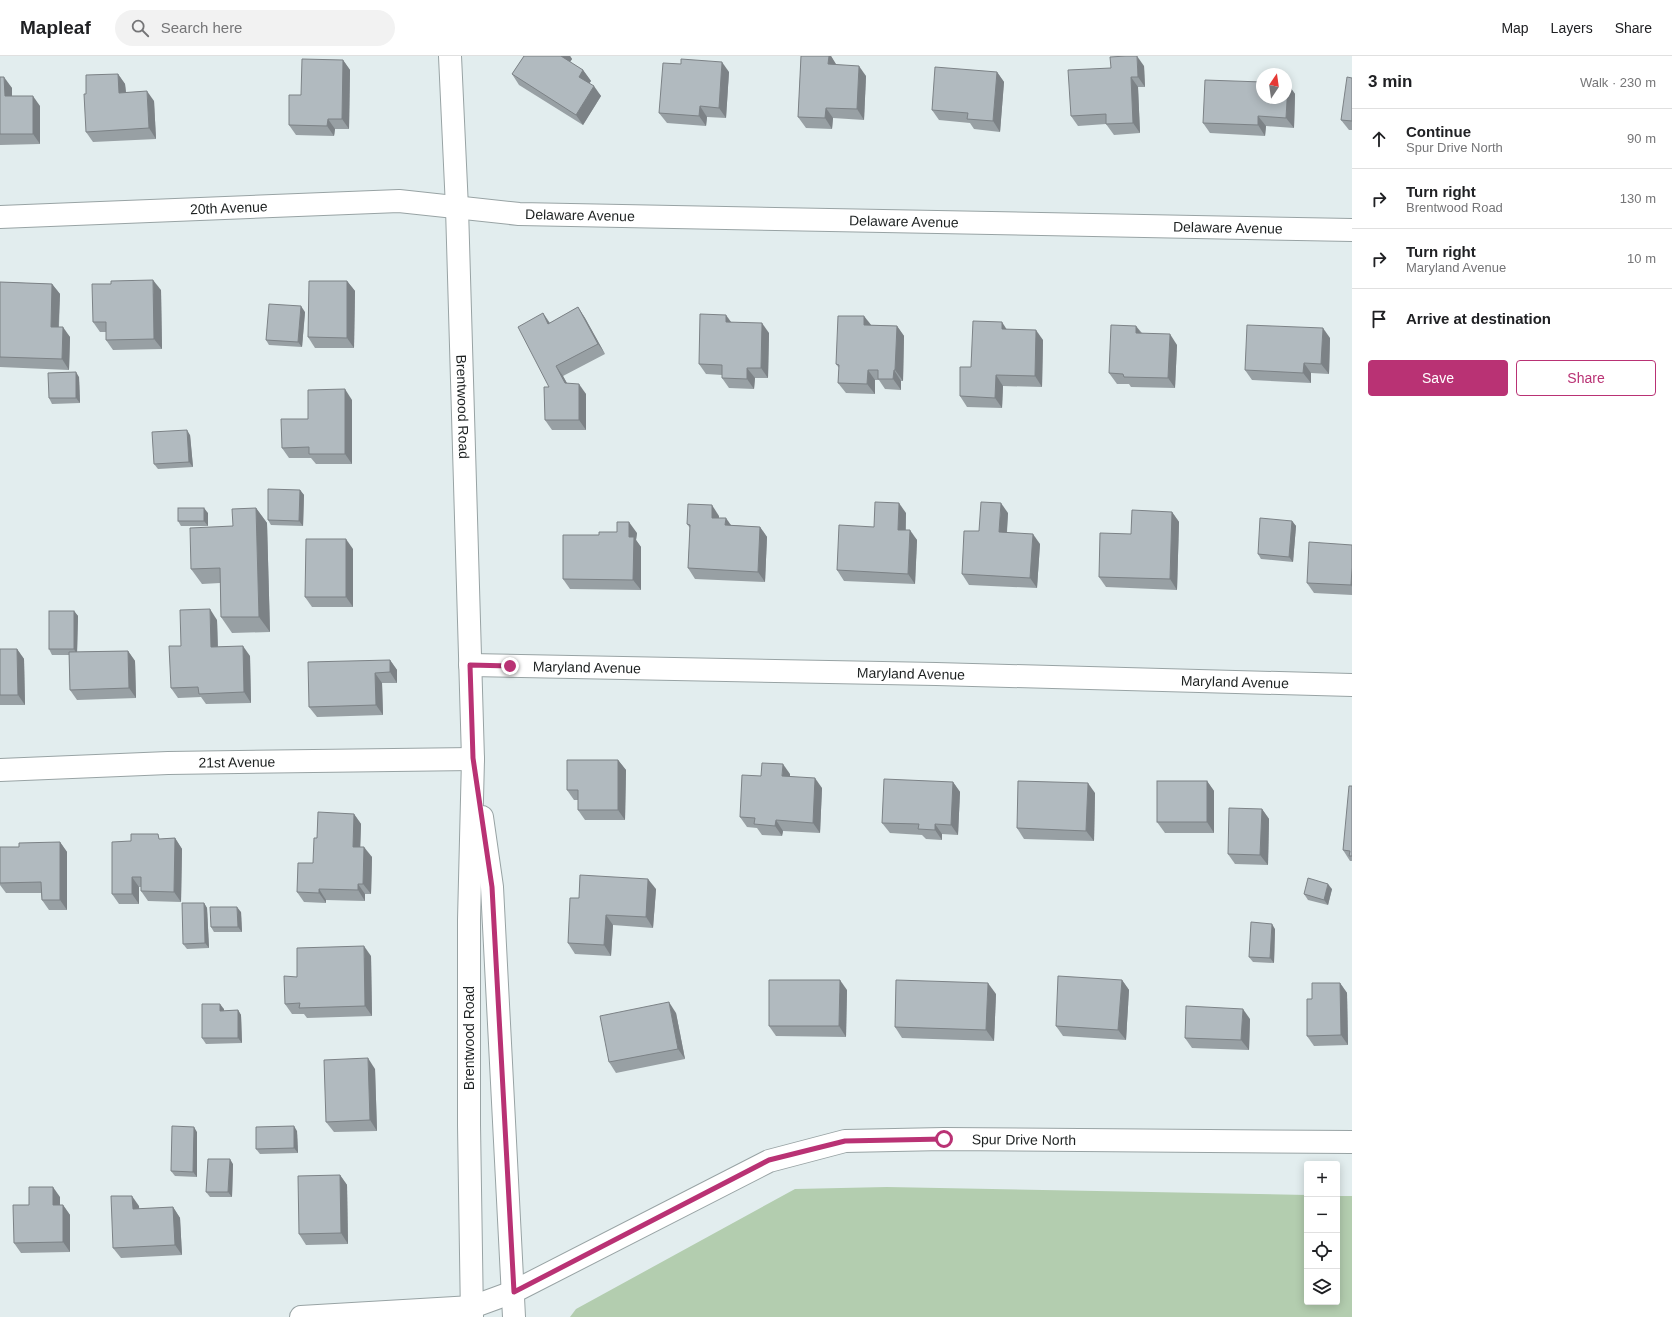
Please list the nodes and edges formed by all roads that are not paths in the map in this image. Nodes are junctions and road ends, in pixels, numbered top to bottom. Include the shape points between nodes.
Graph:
1 (450, 56) edge
2 (457, 208) junction
3 (0, 217) edge
4 (1352, 230) edge
5 (470, 665) junction
6 (1352, 685) edge
7 (473, 758) junction
8 (0, 770) edge
9 (1352, 1142) edge
10 (514, 1292) junction
11 (472, 1312) edge
12 (301, 1317) edge
13 (514, 1317) edge

1 - 2 street, Brentwood Road
2 - 3 street, 20th Avenue via 399,201
2 - 4 street, Delaware Avenue via 535,214
2 - 5 street, Brentwood Road
5 - 6 street, Maryland Avenue
5 - 7 street, Brentwood Road
7 - 8 street, 21st Avenue via 168,763
7 - 10 street, Brentwood Road via 492,887
7 - 11 street, Brentwood Road via 469,952
9 - 10 street, Spur Drive North via 952,1139 845,1141 769,1160
10 - 11 street, Spur Drive North
10 - 13 street, Brentwood Road
11 - 12 street, Spur Drive North

